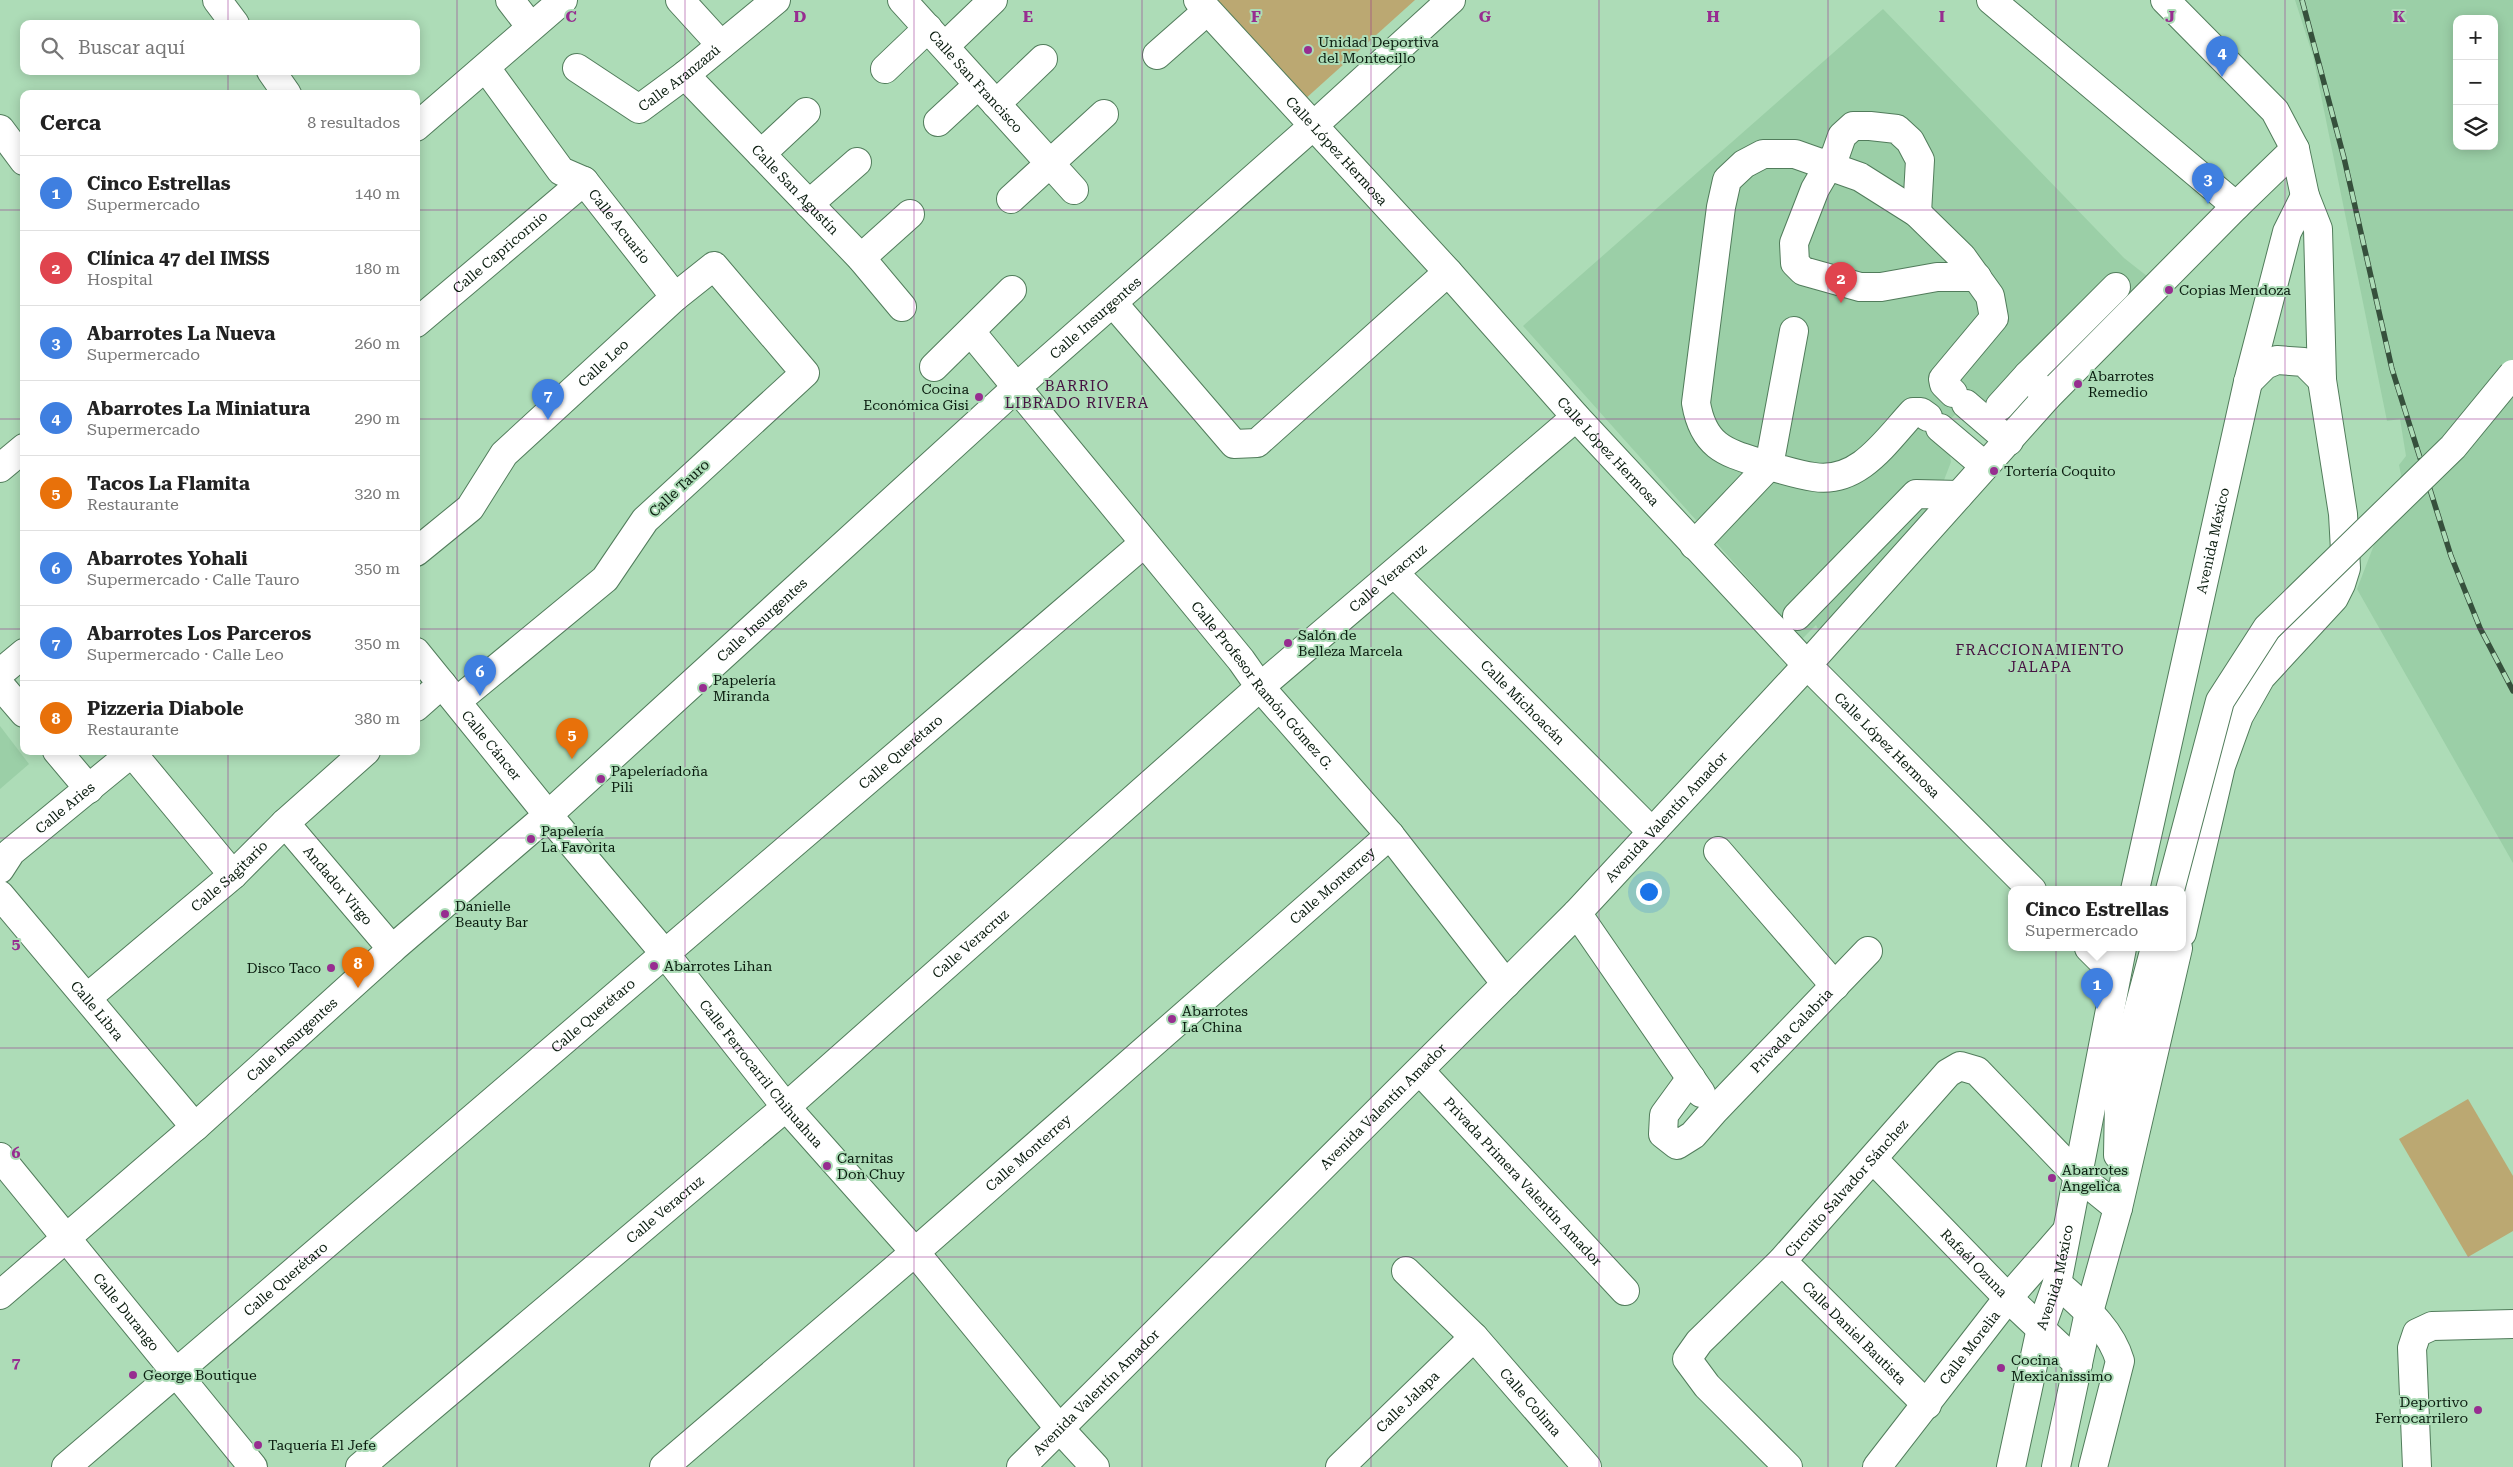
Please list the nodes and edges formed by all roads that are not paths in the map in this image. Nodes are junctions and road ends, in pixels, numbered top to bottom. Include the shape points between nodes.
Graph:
1 (217, 0) edge
2 (510, 0) edge
3 (563, 0) edge
4 (680, 0) edge
5 (776, 0) edge
6 (902, 0) edge
7 (993, 0) edge
8 (1451, 0) edge
9 (1991, 0) edge
10 (2165, 0) edge
11 (1202, 5) edge
12 (232, 20) edge
13 (530, 26) junction
14 (937, 37) junction
15 (721, 45) junction
16 (1157, 55) dead end
17 (1043, 59) dead end
18 (486, 68) junction
19 (577, 68) dead end
20 (885, 69) dead end
21 (685, 74) junction
22 (273, 75) edge
23 (978, 85) junction
24 (284, 90) edge
25 (996, 104) junction
26 (806, 112) dead end
27 (1104, 114) dead end
28 (938, 122) dead end
29 (420, 123) edge
30 (1313, 126) junction
31 (0, 129) edge
32 (2295, 149) junction
33 (761, 154) junction
34 (20, 155) edge
35 (857, 162) dead end
36 (1050, 163) junction
37 (1828, 166) junction
38 (584, 181) junction
39 (1074, 190) dead end
40 (2305, 196) junction
41 (1011, 199) dead end
42 (809, 204) junction
43 (2236, 206) junction
44 (1917, 213) junction
45 (910, 214) dead end
46 (861, 258) junction
47 (714, 266) joint
48 (1448, 272) junction
49 (1976, 277) junction
50 (2116, 288) dead end
51 (1012, 290) dead end
52 (675, 297) junction
53 (1113, 303) junction
54 (902, 307) dead end
55 (420, 320) edge
56 (1794, 331) dead end
57 (971, 332) junction
58 (934, 367) dead end
59 (2513, 374) edge
60 (2028, 375) junction
61 (2322, 380) junction
62 (2248, 382) junction
63 (1018, 386) junction
64 (2047, 397) junction
65 (2000, 406) dead end
66 (1576, 417) junction
67 (2009, 440) junction
68 (20, 451) edge
69 (1769, 466) junction
70 (1985, 466) junction
71 (0, 468) edge
72 (1959, 495) junction
73 (1143, 544) junction
74 (1694, 544) junction
75 (420, 549) edge
76 (1395, 574) junction
77 (1797, 616) dead end
78 (20, 656) edge
79 (420, 657) edge
80 (1807, 665) junction
81 (0, 673) edge
82 (0, 685) edge
83 (1260, 687) junction
84 (450, 693) junction
85 (420, 705) edge
86 (20, 708) edge
87 (60, 755) edge
88 (129, 755) edge
89 (135, 755) edge
90 (362, 755) edge
91 (89, 789) junction
92 (548, 815) junction
93 (285, 823) junction
94 (1651, 831) junction
95 (1390, 835) junction
96 (1718, 851) dead end
97 (0, 869) edge
98 (233, 875) junction
99 (2028, 886) edge
100 (2135, 886) edge
101 (2171, 886) edge
102 (0, 895) edge
103 (1578, 913) junction
104 (2186, 916) edge
105 (392, 948) junction
106 (1868, 951) dead end
107 (2092, 951) edge
108 (2121, 951) edge
109 (2154, 951) edge
110 (2177, 951) edge
111 (666, 955) junction
112 (2116, 975) junction
113 (1506, 984) junction
114 (1835, 986) junction
115 (88, 997) junction
116 (1420, 1071) junction
117 (1691, 1078) junction
118 (2119, 1101) junction
119 (786, 1107) junction
120 (1714, 1111) junction
121 (195, 1127) junction
122 (0, 1157) edge
123 (1873, 1159) junction
124 (2076, 1174) junction
125 (2118, 1208) junction
126 (2066, 1232) junction
127 (65, 1238) junction
128 (915, 1252) junction
129 (1782, 1261) junction
130 (1406, 1271) dead end
131 (2056, 1283) junction
132 (1625, 1292) dead end
133 (0, 1295) edge
134 (2008, 1298) junction
135 (2089, 1312) junction
136 (2513, 1324) edge
137 (2041, 1328) junction
138 (1474, 1337) junction
139 (2078, 1364) junction
140 (175, 1373) junction
141 (1927, 1405) junction
142 (1059, 1428) junction
143 (66, 1467) edge
144 (253, 1467) edge
145 (360, 1467) edge
146 (664, 1467) edge
147 (1021, 1467) edge
148 (1095, 1467) edge
149 (1340, 1467) edge
150 (1587, 1467) edge
151 (1788, 1467) edge
152 (1877, 1467) edge
153 (2011, 1467) edge
154 (2056, 1467) edge
155 (2093, 1467) edge
156 (2417, 1467) edge

1 - 12 street
2 - 13 street
3 - 13 street
4 - 15 street
5 - 15 street, Calle Aranzazú
6 - 14 street, Calle San Francisco
7 - 14 street
8 - 30 street, Calle Insurgentes
9 - 43 street
10 - 32 street via 2275,111
11 - 16 street
11 - 30 street, Calle López Hermosa
13 - 18 street
14 - 20 street
14 - 23 street, Calle San Francisco
15 - 21 street, Calle Aranzazú
17 - 25 street
18 - 29 street
18 - 38 street, Calle Acuario via 561,171
19 - 21 street, Calle Aranzazú via 639,109
21 - 33 street, Calle San Agustín
22 - 24 street
23 - 25 street, Calle San Francisco
23 - 28 street
25 - 36 street, Calle San Francisco
26 - 33 street
27 - 36 street
30 - 48 street, Calle López Hermosa
30 - 53 street, Calle Insurgentes
31 - 34 street
32 - 40 street
32 - 43 street, Avenida Valentín Amador
33 - 42 street, Calle San Agustín
35 - 42 street
36 - 39 street, Calle San Francisco
36 - 41 street
37 - 44 street via 1860,177
37 - 44 street via 1842,136 1853,126 1897,130 1910,141 1920,160
37 - 49 street via 1815,189 1794,243 1795,263 1803,271 1860,287 1881,287 1937,277
37 - 69 street via 1795,154 1763,154 1744,164 1727,180 1721,207 1696,404 1699,423 1711,440 1728,453
38 - 52 street, Calle Acuario
38 - 55 street, Calle Capricornio
40 - 61 street via 2318,229
40 - 62 street, Avenida México via 2287,232
42 - 46 street, Calle San Agustín
43 - 64 street, Avenida Valentín Amador
44 - 49 street via 1962,257
45 - 46 street
46 - 54 street, Calle San Agustín
47 - 52 street, Calle Leo
47 - 84 street, Calle Tauro via 805,373 645,520 605,579
48 - 53 street via 1257,443 1234,444
48 - 66 street, Calle López Hermosa
49 - 67 street via 1990,296 1994,318 1943,379 1944,384
50 - 60 street
51 - 57 street
52 - 75 street, Calle Leo via 504,454 470,508
53 - 63 street, Calle Insurgentes
56 - 69 street
57 - 58 street
57 - 63 street, Calle Profesor Ramón Gómez G.
59 - 101 street, bridge via 2453,446 2267,628 2220,701
60 - 64 street
60 - 65 street
61 - 62 street via 2304,362 2277,360 2265,365
61 - 104 street via 2343,514 2346,568 2342,584 2334,598 2262,677 2239,716 2221,766
62 - 100 street, Avenida México
63 - 73 street, Calle Profesor Ramón Gómez G.
63 - 92 street, Calle Insurgentes
64 - 67 street, Avenida Valentín Amador
66 - 74 street, Calle López Hermosa
66 - 76 street, Calle Veracruz
67 - 70 street, Avenida Valentín Amador
68 - 71 street
69 - 70 street via 1815,478 1840,477 1864,464 1913,412 1921,412
69 - 74 street
70 - 72 street, Avenida Valentín Amador
72 - 77 street via 1916,494
72 - 80 street, Avenida Valentín Amador
73 - 83 street, Calle Profesor Ramón Gómez G.
73 - 111 street, Calle Querétaro
74 - 80 street, Calle López Hermosa
76 - 83 street, Calle Veracruz
76 - 94 street, Calle Michoacán
78 - 81 street
79 - 84 street, Calle Cáncer
80 - 94 street, Avenida Valentín Amador
80 - 99 street, Calle López Hermosa
82 - 86 street
83 - 95 street, Calle Profesor Ramón Gómez G.
83 - 119 street, Calle Veracruz
84 - 85 street
84 - 92 street, Calle Cáncer
87 - 91 street
88 - 91 street, Calle Aries
89 - 98 street
90 - 93 street, Calle Sagitario
91 - 97 street, Calle Aries via 11,852
92 - 105 street, Calle Insurgentes
92 - 111 street, Calle Ferrocarril Chihuahua
93 - 98 street, Calle Sagitario
93 - 105 street, Andador Virgo
94 - 103 street, Avenida Valentín Amador
95 - 113 street, Calle Profesor Ramón Gómez G.
95 - 128 street, Calle Monterrey
96 - 114 street
98 - 115 street, Calle Sagitario
102 - 115 street, Calle Libra
103 - 113 street, Avenida Valentín Amador
103 - 117 street
105 - 121 street, Calle Insurgentes
106 - 114 street, Privada Calabria
107 - 112 street
108 - 112 street, Avenida México
109 - 118 street, Avenida México via 2130,1041
110 - 125 street, Avenida México
111 - 119 street, Calle Ferrocarril Chihuahua
111 - 140 street, Calle Querétaro
112 - 124 street, Avenida México
113 - 116 street, Avenida Valentín Amador
114 - 120 street, Privada Calabria
115 - 121 street, Calle Libra
116 - 132 street, Privada Primera Valentín Amador
116 - 142 street, Avenida Valentín Amador
117 - 120 street
117 - 120 street, Privada Calabria via 1664,1114 1663,1134 1677,1145 1693,1136
118 - 124 street, Avenida México
118 - 125 street, Avenida México
119 - 128 street, Calle Ferrocarril Chihuahua
119 - 145 street, Calle Veracruz
121 - 127 street, Calle Insurgentes
122 - 127 street, Calle Durango
123 - 124 street, Circuito Salvador Sánchez via 1948,1072 1960,1066 1977,1072
123 - 129 street, Circuito Salvador Sánchez
123 - 134 street, Rafaél Ozuna
124 - 125 street, Circuito Salvador Sánchez
124 - 126 street, Avenida México
125 - 135 street, Avenida México
126 - 131 street, Avenida México
126 - 134 street, Calle Morelia
127 - 133 street, Calle Insurgentes
127 - 140 street, Calle Durango
128 - 142 street, Calle Ferrocarril Chihuahua
128 - 146 street, Calle Monterrey
129 - 141 street, Calle Daniel Bautista
129 - 151 street, Circuito Salvador Sánchez via 1699,1342 1687,1359 1707,1386
130 - 138 street, Calle Colima
131 - 135 street
131 - 137 street, Avenida México
134 - 137 street, Rafaél Ozuna
134 - 141 street, Calle Morelia
135 - 139 street, Avenida México
135 - 155 street via 2115,1346 2120,1361
136 - 156 street via 2432,1326 2416,1333 2412,1348
137 - 139 street, Rafaél Ozuna
137 - 153 street, Avenida México
138 - 149 street, Calle Jalapa
138 - 150 street, Calle Colima
139 - 154 street, Avenida México
140 - 143 street, Calle Querétaro
140 - 144 street, Calle Durango
141 - 152 street, Calle Morelia
142 - 147 street, Avenida Valentín Amador
142 - 148 street, Calle Ferrocarril Chihuahua

